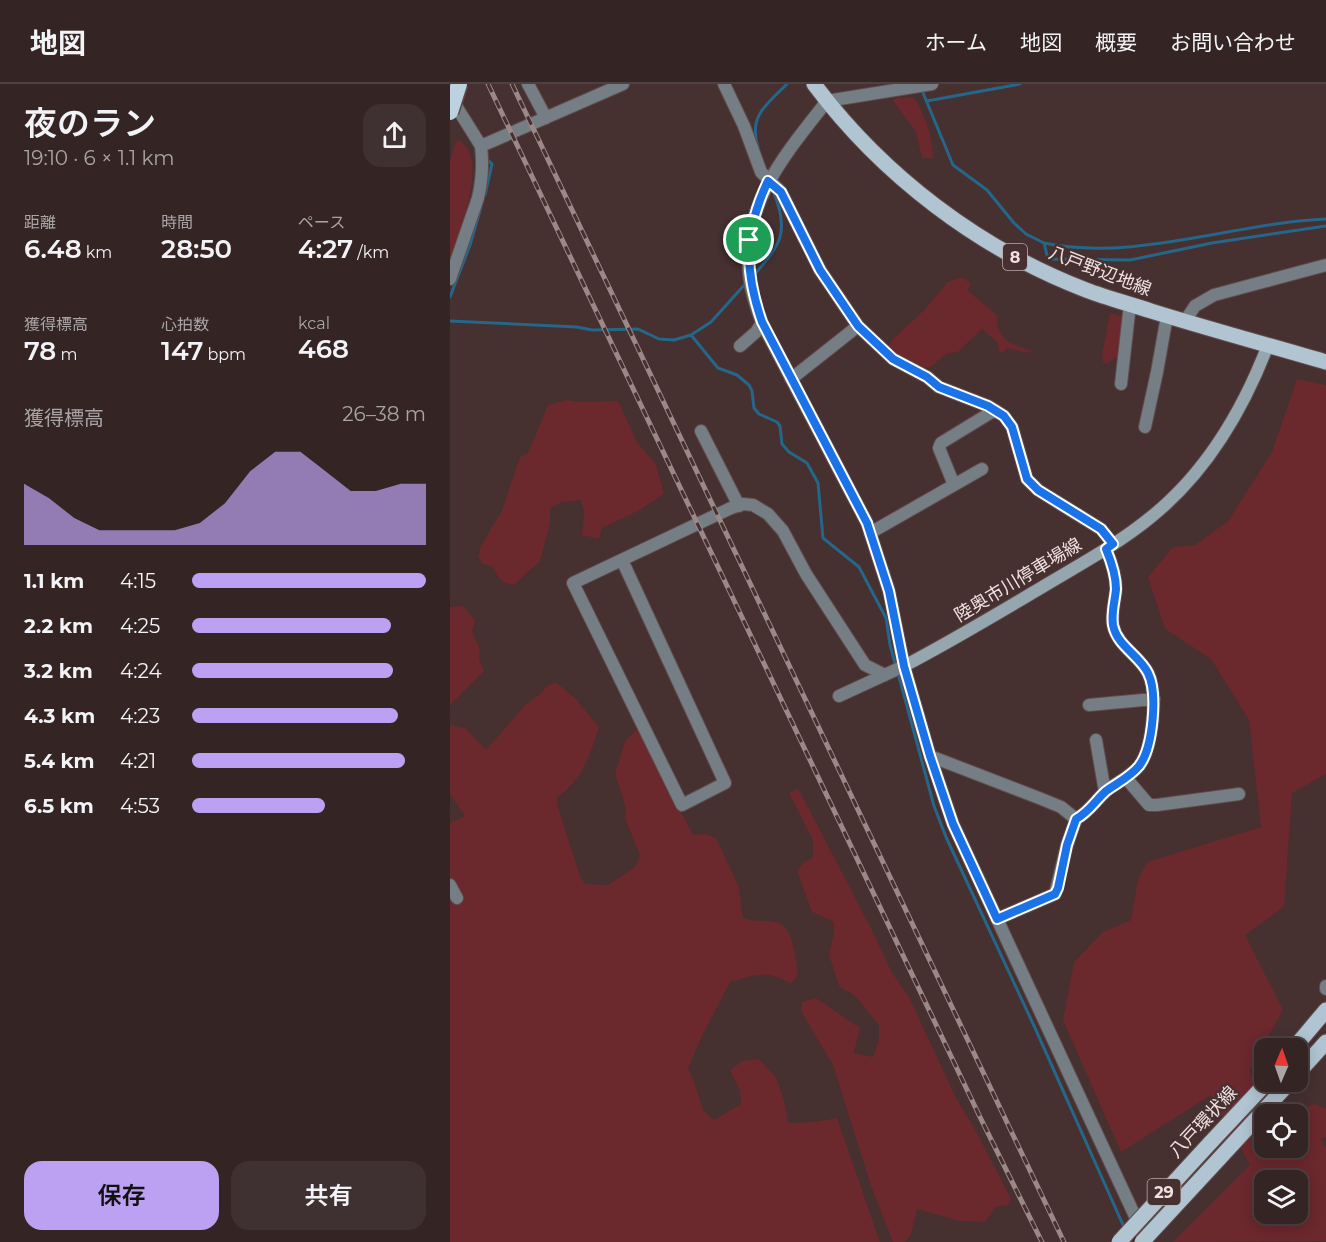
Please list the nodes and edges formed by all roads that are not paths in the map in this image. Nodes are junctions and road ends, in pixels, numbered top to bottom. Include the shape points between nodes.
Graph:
1 (459, 84) edge
2 (528, 84) edge
3 (623, 84) edge
4 (724, 84) edge
5 (814, 84) edge
6 (932, 84) edge
7 (450, 97) edge
8 (826, 101) junction
9 (450, 112) edge
10 (546, 118) junction
11 (481, 146) junction
12 (768, 181) junction
13 (1326, 266) edge
14 (450, 279) edge
15 (1130, 304) junction
16 (1167, 316) junction
17 (1185, 321) junction
18 (762, 322) junction
19 (858, 326) junction
20 (1268, 345) junction
21 (740, 346) dead end
22 (1326, 362) edge
23 (791, 379) junction
24 (1120, 384) dead end
25 (996, 410) junction
26 (1145, 427) dead end
27 (701, 431) dead end
28 (982, 469) dead end
29 (954, 485) junction
30 (739, 506) junction
31 (870, 533) junction
32 (1110, 547) junction
33 (622, 560) junction
34 (904, 666) junction
35 (885, 675) junction
36 (839, 696) dead end
37 (1154, 699) junction
38 (1089, 705) dead end
39 (1096, 740) dead end
40 (930, 756) junction
41 (1126, 778) junction
42 (1105, 792) junction
43 (1239, 794) dead end
44 (1076, 819) junction
45 (450, 885) edge
46 (457, 898) dead end
47 (997, 919) junction
48 (1326, 1010) edge
49 (1326, 1018) edge
50 (1304, 1038) edge
51 (1307, 1038) edge
52 (1326, 1042) edge
53 (1326, 1051) edge
54 (1308, 1062) edge
55 (1308, 1068) edge
56 (1258, 1092) edge
57 (1282, 1092) edge
58 (1119, 1242) edge
59 (1144, 1242) edge

1 - 9 highway, bridge
2 - 10 street
3 - 10 street
4 - 12 street
5 - 8 main road, 八戸野辺地線 / 8
6 - 8 street
7 - 11 street
8 - 12 street
8 - 15 main road, 八戸野辺地線 / 8 via 902,180 949,217 1047,273
10 - 11 street
11 - 14 street via 481,186
12 - 18 street via 749,240 748,273
12 - 19 street via 781,192 820,270
13 - 17 street via 1214,295 1195,306
15 - 16 main road, 八戸野辺地線 / 8
15 - 24 street
16 - 17 main road, 八戸野辺地線 / 8
16 - 26 street
17 - 20 main road, 八戸野辺地線 / 8
18 - 21 street
18 - 23 street
19 - 23 street
19 - 25 street via 893,359 939,387
20 - 22 main road, 八戸野辺地線 / 8
20 - 32 main road, 陸奥市川停車場線 via 1242,405 1220,442 1183,489
23 - 31 street
25 - 29 street via 941,443 939,447
25 - 32 street via 1012,427 1027,479 1101,529
27 - 30 street
28 - 29 street
29 - 31 street
30 - 33 street
30 - 35 street via 753,505 768,514 783,531 865,665
31 - 34 street via 889,591
32 - 34 main road, 陸奥市川停車場線
32 - 37 street via 1116,587 1113,626 1117,637 1145,666
33 - 33 street via 573,583 682,805 725,783
34 - 35 street, 陸奥市川停車場線
34 - 40 street
35 - 36 street, 陸奥市川停車場線
37 - 38 street
37 - 41 street via 1143,760
39 - 42 street
40 - 44 street via 1061,807
40 - 47 street via 953,824
41 - 42 street
41 - 43 street via 1149,805
42 - 44 street via 1086,814
44 - 47 street via 1055,894
45 - 46 street
47 - 59 street
48 - 50 main road
49 - 51 main road
52 - 54 main road
53 - 55 main road
56 - 58 main road, 八戸環状線 / 29, bridge
57 - 59 main road, 八戸環状線 / 29, bridge

